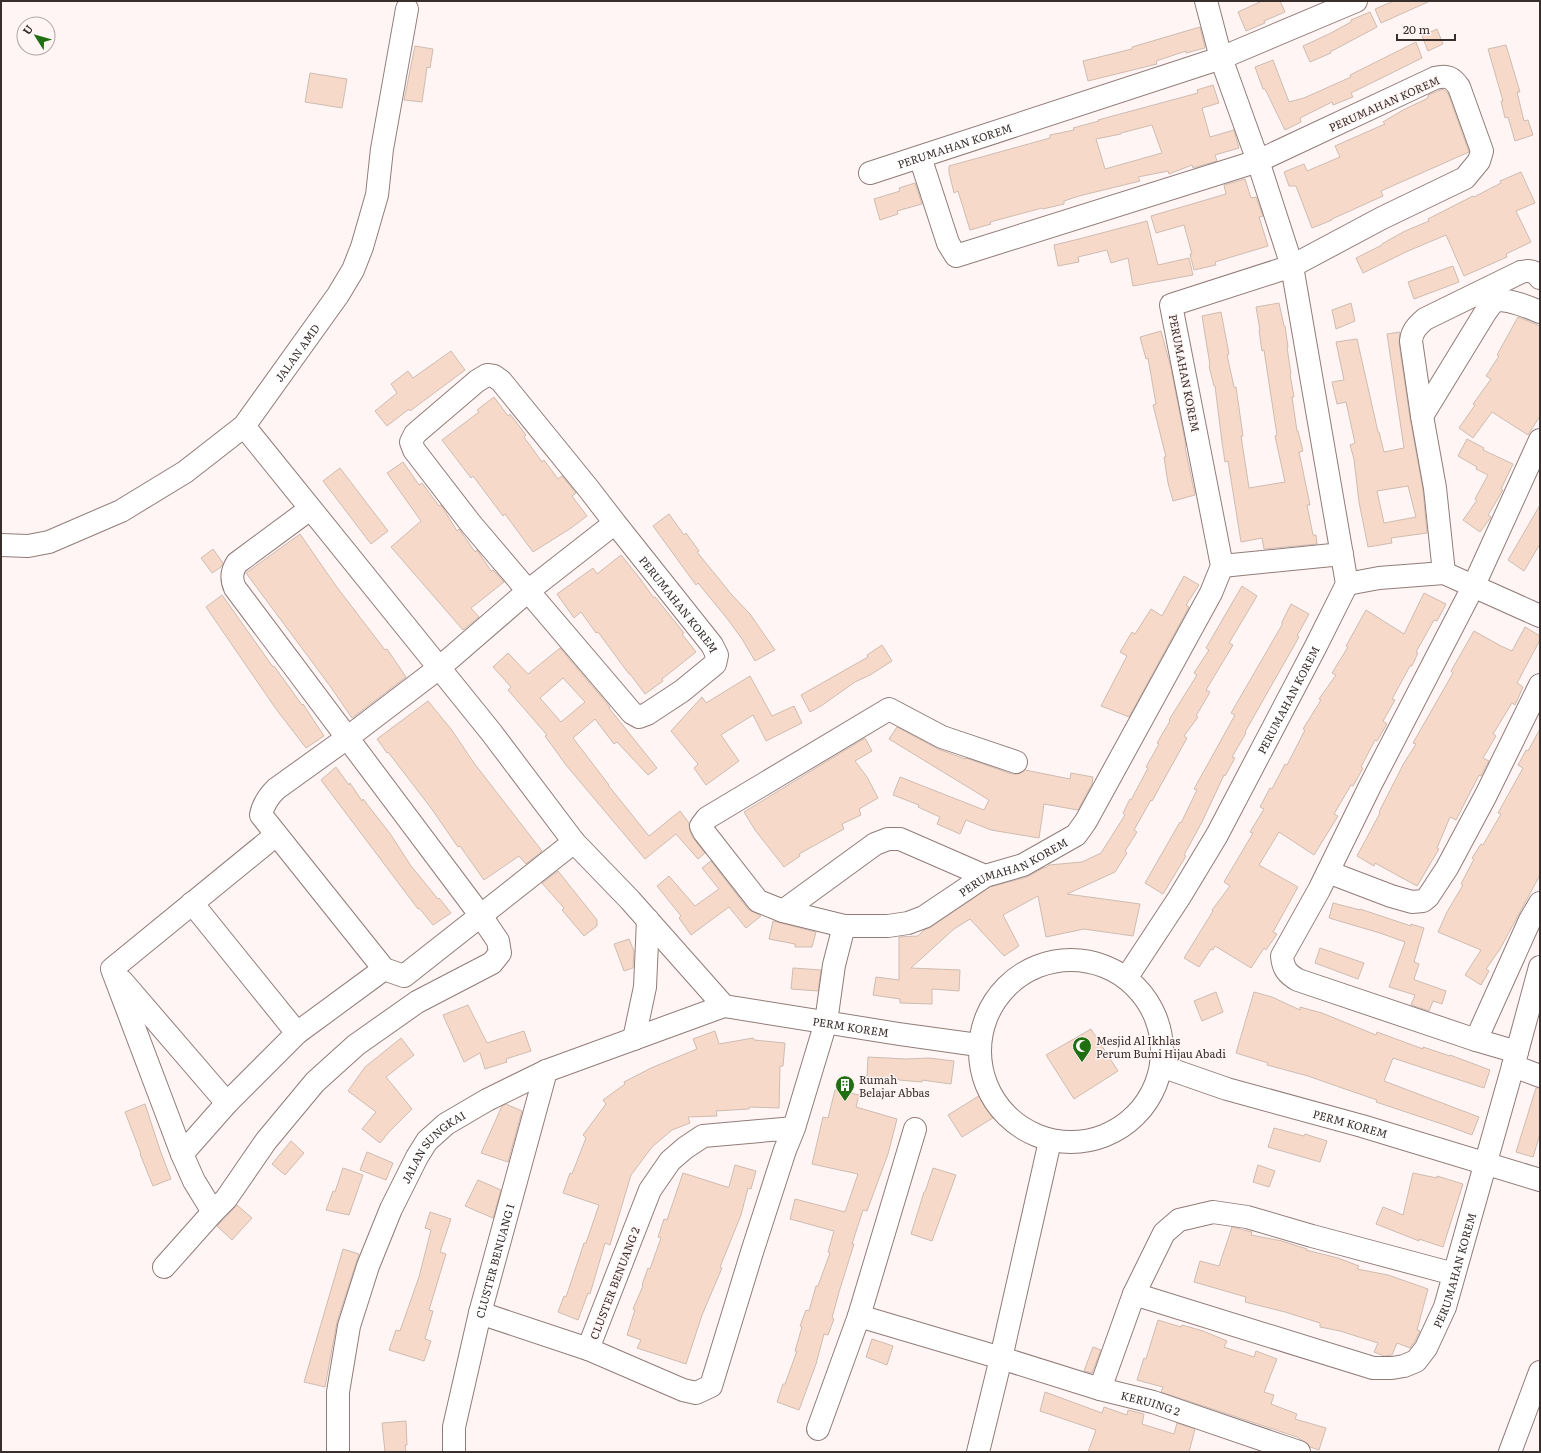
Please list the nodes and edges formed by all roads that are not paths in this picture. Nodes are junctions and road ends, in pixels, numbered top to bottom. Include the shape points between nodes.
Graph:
1 (1206, 1) edge
2 (1356, 1) edge
3 (407, 9) dead end
4 (1221, 58) junction
5 (920, 157) junction
6 (1258, 161) junction
7 (870, 173) dead end
8 (1292, 266) junction
9 (1540, 278) edge
10 (1492, 295) junction
11 (1540, 312) edge
12 (1422, 416) junction
13 (244, 426) junction
14 (1540, 440) edge
15 (310, 509) junction
16 (615, 523) junction
17 (1, 545) edge
18 (1342, 554) junction
19 (1222, 566) junction
20 (1444, 573) junction
21 (1347, 584) junction
22 (1474, 585) junction
23 (528, 592) junction
24 (1540, 616) edge
25 (439, 668) junction
26 (1540, 685) edge
27 (347, 738) junction
28 (1016, 762) dead end
29 (276, 835) junction
30 (574, 842) junction
31 (1328, 872) junction
32 (985, 876) junction
33 (192, 903) junction
34 (1540, 903) edge
35 (783, 911) junction
36 (481, 916) junction
37 (648, 920) junction
38 (844, 926) junction
39 (1540, 967) edge
40 (112, 969) junction
41 (384, 969) junction
42 (1127, 977) junction
43 (724, 1006) junction
44 (826, 1022) junction
45 (297, 1033) junction
46 (634, 1039) junction
47 (1476, 1040) junction
48 (978, 1045) junction
49 (1515, 1059) junction
50 (1161, 1066) junction
51 (546, 1071) junction
52 (1540, 1076) edge
53 (227, 1103) junction
54 (794, 1128) junction
55 (915, 1128) dead end
56 (1050, 1141) junction
57 (182, 1154) junction
58 (1485, 1165) junction
59 (1540, 1180) edge
60 (212, 1212) junction
61 (164, 1267) dead end
62 (1454, 1274) junction
63 (1134, 1294) junction
64 (480, 1312) junction
65 (859, 1316) junction
66 (588, 1350) junction
67 (1001, 1358) junction
68 (1538, 1385) edge
69 (1100, 1389) junction
70 (818, 1429) dead end
71 (338, 1452) edge
72 (454, 1452) edge
73 (978, 1452) edge
74 (1300, 1452) edge
75 (1510, 1452) edge

1 - 4 street
2 - 4 street, PERUMAHAN KOREM
3 - 13 street, JALAN AMD via 382,149 377,195 362,247 353,270 338,295
4 - 5 street, PERUMAHAN KOREM
4 - 6 street
5 - 6 street, PERUMAHAN KOREM via 948,243 956,256
5 - 7 street, PERUMAHAN KOREM
6 - 8 street
6 - 8 street, PERUMAHAN KOREM via 1435,78 1445,76 1455,81 1459,87 1482,151 1479,160 1465,178
8 - 18 street
8 - 19 street, PERUMAHAN KOREM via 1171,305
9 - 10 street via 1534,272 1521,272
10 - 11 street
10 - 12 street via 1490,306
10 - 12 street via 1425,319 1416,327 1411,341
12 - 20 street via 1435,488
13 - 15 street
13 - 17 street, JALAN AMD via 185,472 120,511 49,542 28,546
14 - 22 street
15 - 25 street
15 - 27 street via 237,564 232,572 232,580 235,588
16 - 23 street
16 - 23 street, PERUMAHAN KOREM via 712,645 717,655 715,664 682,691 638,717
16 - 23 street, PERUMAHAN KOREM via 501,381 487,375 477,381 415,434 411,442 414,450 466,518
18 - 19 street
18 - 21 street
19 - 32 street, PERUMAHAN KOREM via 1211,593 1076,835 1023,865
20 - 21 street via 1379,578
20 - 22 street
21 - 42 street, PERUMAHAN KOREM via 1217,835
22 - 24 street
22 - 31 street
23 - 25 street
25 - 27 street
25 - 30 street
26 - 31 street via 1486,795 1447,868 1428,897 1423,901 1412,902
27 - 29 street via 267,798 261,815
27 - 36 street
28 - 35 street, PERUMAHAN KOREM via 942,737 889,709 707,818 701,826 704,832 758,901
29 - 33 street
29 - 41 street
30 - 36 street
30 - 37 street
31 - 47 street via 1282,956 1283,967 1290,976
32 - 35 street via 900,839 888,839 875,844
32 - 38 street, PERUMAHAN KOREM via 924,917 908,923 888,926
33 - 40 street
33 - 45 street
34 - 47 street
35 - 38 street, PERUMAHAN KOREM
36 - 41 street via 404,976
36 - 60 street via 498,941 500,954 492,963 417,1002 356,1045 315,1082 266,1141 226,1199
37 - 43 street
37 - 46 street via 645,987
38 - 44 street via 834,965
39 - 49 street, PERUMAHAN KOREM
40 - 53 street
40 - 57 street
41 - 45 street
42 - 48 street via 1098,962 1084,960 1065,958 1033,967 1005,986 990,1007 986,1013
42 - 50 street via 1149,1001 1161,1033
43 - 44 street, PERM KOREM
43 - 46 street, JALAN SUNGKAI
44 - 48 street, PERM KOREM
44 - 54 street
45 - 53 street
46 - 51 street, JALAN SUNGKAI
47 - 49 street
48 - 56 street via 982,1078 997,1107 1020,1129
49 - 52 street
49 - 58 street, PERUMAHAN KOREM
50 - 56 street via 1152,1094 1133,1118 1109,1135 1080,1142
50 - 58 street, PERM KOREM via 1227,1089 1362,1126
51 - 64 street, CLUSTER BENUANG I
51 - 71 street, JALAN SUNGKAI via 487,1100 446,1124 427,1141 417,1156 374,1252 349,1326 338,1392
53 - 57 street
54 - 66 street, CLUSTER BENUANG 2 via 703,1136 670,1161 650,1190
54 - 66 street, CLUSTER BENUANG 2 via 711,1386 696,1393 683,1390
55 - 65 street
56 - 67 street
57 - 60 street
58 - 59 street, PERM KOREM
58 - 62 street, PERUMAHAN KOREM
60 - 61 street
62 - 63 street via 1247,1217 1214,1212 1179,1220 1164,1233
62 - 63 street, PERUMAHAN KOREM via 1445,1307 1426,1348 1416,1361 1392,1368 1373,1368
63 - 69 street
64 - 66 street
64 - 72 street, CLUSTER BENUANG I via 454,1427
65 - 67 street, KERUING 2
65 - 70 street
67 - 69 street, KERUING 2
67 - 73 street
68 - 75 street
69 - 74 street, KERUING 2 via 1153,1402

